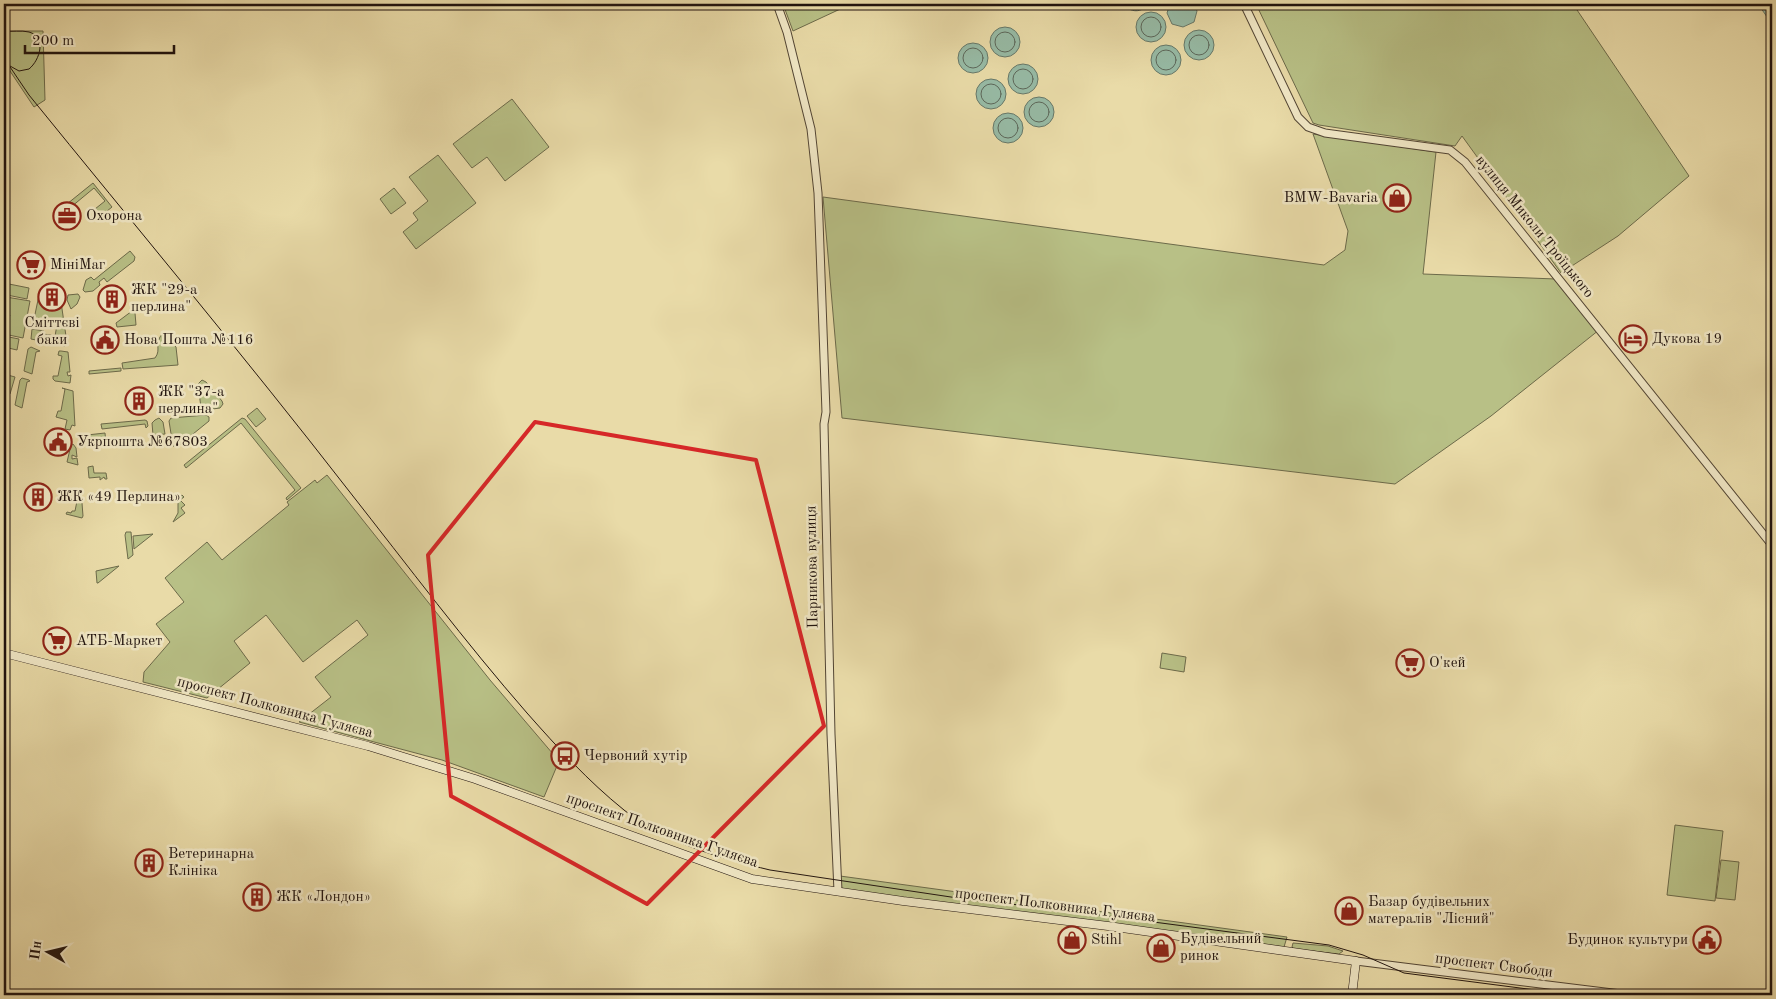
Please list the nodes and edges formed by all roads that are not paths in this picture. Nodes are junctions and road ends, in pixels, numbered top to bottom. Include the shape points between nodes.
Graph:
1 (777, 4) edge
2 (1244, 4) edge
3 (1772, 545) edge
4 (4, 654) edge
5 (838, 891) junction
6 (1356, 961) junction
7 (1352, 995) edge
8 (1629, 995) edge

1 - 5 street, Парникова вулиця via 811,129 818,193
2 - 3 street, вулиця Миколи Троїцького via 1295,112 1308,127 1325,133 1450,150 1465,162
4 - 5 main road, проспект Полковника Гуляєва via 368,746 484,782 752,879
5 - 6 main road, проспект Полковника Гуляєва
6 - 7 main road
6 - 8 street, проспект Свободи

